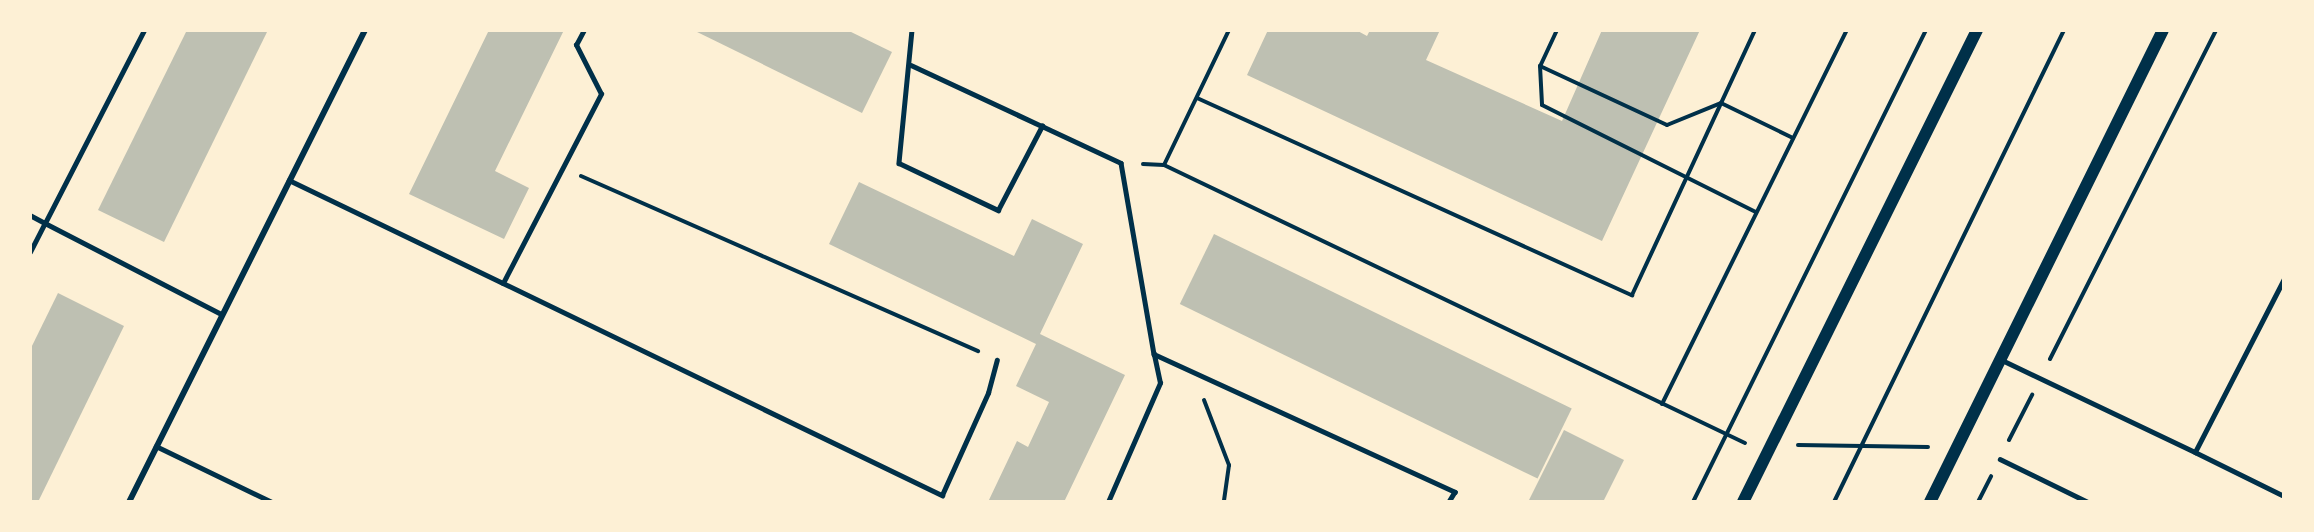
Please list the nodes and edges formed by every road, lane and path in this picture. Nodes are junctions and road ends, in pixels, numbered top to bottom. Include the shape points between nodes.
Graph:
1 (144, 30) edge
2 (365, 30) edge
3 (584, 30) edge
4 (912, 30) edge
5 (1229, 30) edge
6 (1557, 30) edge
7 (1755, 30) edge
8 (1847, 30) edge
9 (1926, 30) edge
10 (1977, 30) edge
11 (2064, 30) edge
12 (2163, 30) edge
13 (2216, 30) edge
14 (911, 65) junction
15 (1540, 66) junction
16 (1197, 98) junction
17 (1721, 103) junction
18 (1042, 126) junction
19 (1793, 138) junction
20 (1121, 163) junction
21 (1164, 165) junction
22 (561, 168) junction
23 (1686, 178) junction
24 (289, 180) junction
25 (1756, 212) junction
26 (30, 215) edge
27 (45, 223) junction
28 (30, 252) edge
29 (2284, 279) edge
30 (503, 283) junction
31 (222, 314) junction
32 (1154, 354) junction
33 (2001, 359) junction
34 (997, 360) joint
35 (1193, 372) junction
36 (2040, 379) junction
37 (1662, 404) junction
38 (1726, 435) junction
39 (1862, 444) junction
40 (156, 446) junction
41 (2195, 452) junction
42 (1767, 453) junction
43 (2000, 459) junction
44 (2284, 496) edge
45 (129, 502) edge
46 (272, 502) edge
47 (1107, 502) edge
48 (1224, 502) edge
49 (1449, 502) edge
50 (1693, 502) edge
51 (1743, 502) edge
52 (1834, 502) edge
53 (1930, 502) edge
54 (1978, 502) edge
55 (2088, 502) edge

1 - 27 lane
2 - 24 street
3 - 22 lane via 576,45 601,94
4 - 14 lane
5 - 16 path
6 - 15 path
7 - 17 path
8 - 19 path
9 - 38 path
10 - 42 main road
11 - 39 path
12 - 33 main road
13 - 36 path
14 - 18 lane
14 - 18 lane via 899,163 998,210
15 - 17 path via 1667,125
15 - 23 path via 1542,105
16 - 21 path
16 - 23 path via 1632,295
17 - 19 path
17 - 23 path
18 - 20 lane
19 - 25 path
20 - 21 path
20 - 32 lane
21 - 37 path
22 - 30 lane
22 - 34 path
23 - 25 path
24 - 30 lane
24 - 31 street
25 - 37 path
26 - 27 lane
27 - 28 lane
27 - 31 lane
29 - 41 lane
30 - 34 lane via 942,495 988,393
31 - 40 street
32 - 35 lane
32 - 47 lane via 1160,384
33 - 36 lane
33 - 53 main road
35 - 48 path via 1229,465
35 - 49 lane via 1455,492
36 - 41 lane
36 - 43 path
37 - 38 path
38 - 42 path
38 - 50 path
39 - 42 path via 1803,444
39 - 52 path
40 - 45 street
40 - 46 lane
41 - 44 lane
42 - 51 main road
43 - 54 path
43 - 55 lane

